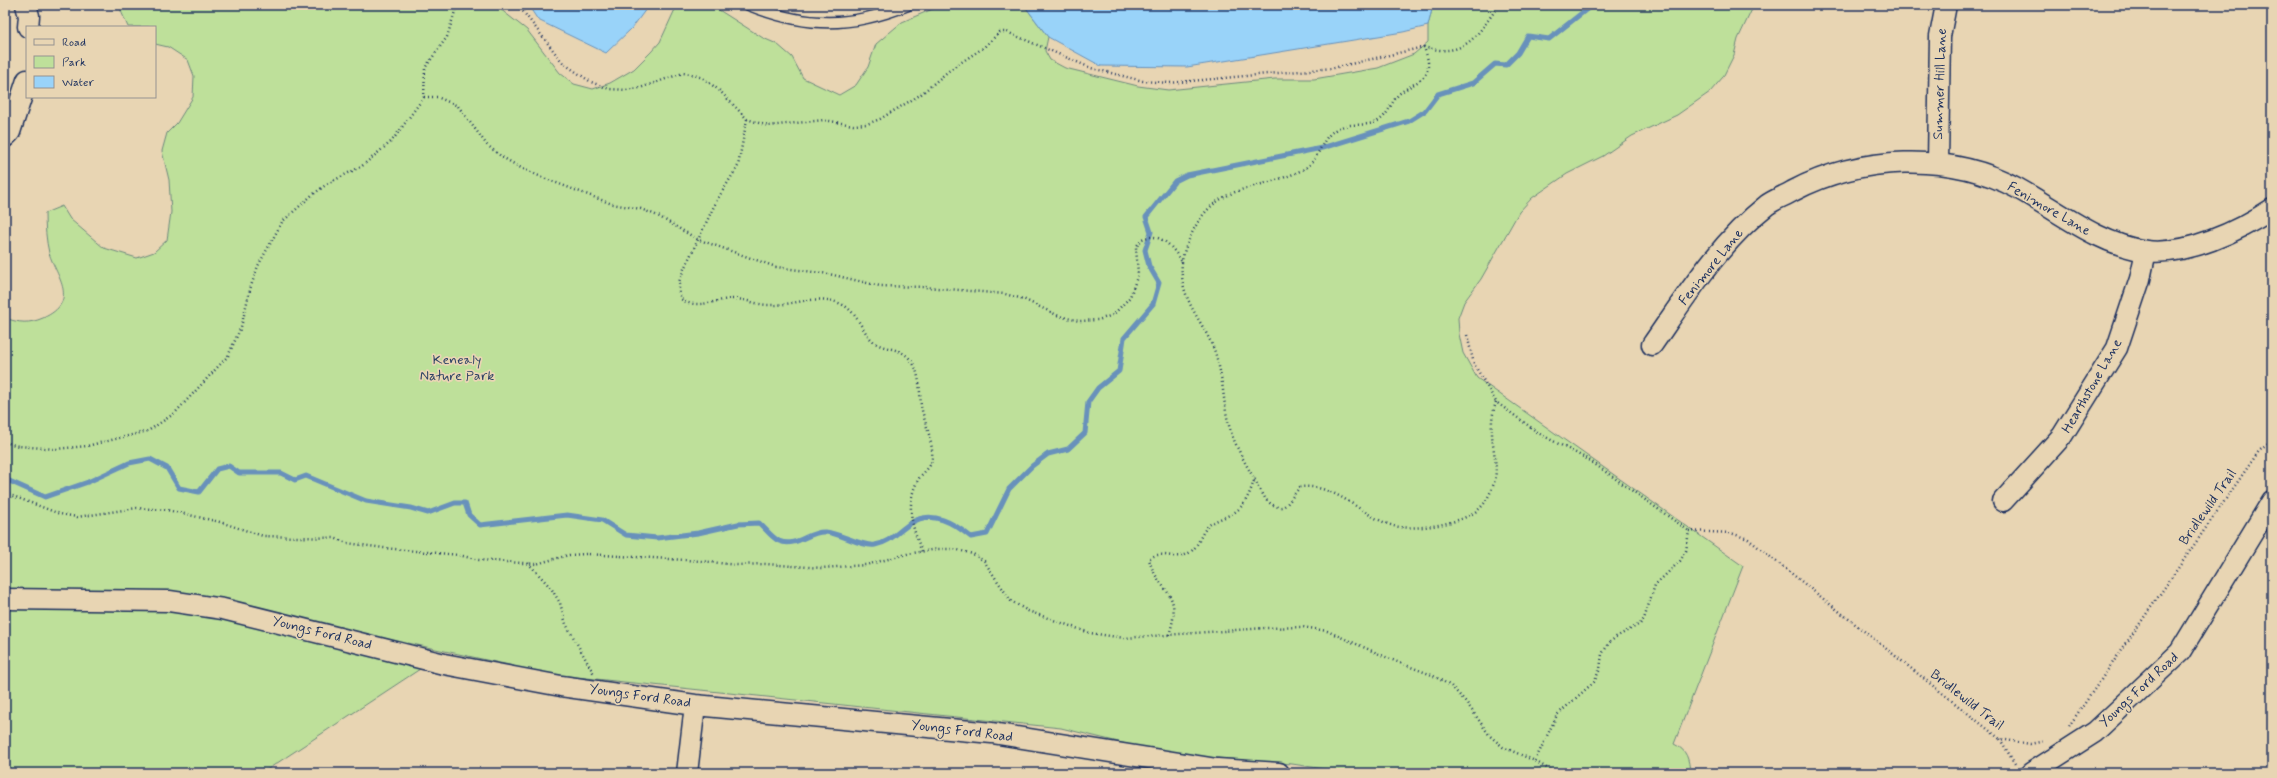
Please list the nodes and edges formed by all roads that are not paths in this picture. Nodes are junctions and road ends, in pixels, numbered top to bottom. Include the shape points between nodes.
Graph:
1 (26, 5) edge
2 (749, 5) edge
3 (908, 5) edge
4 (1946, 5) edge
5 (28, 26) edge
6 (26, 83) edge
7 (5, 137) edge
8 (1938, 163) junction
9 (2272, 210) edge
10 (2146, 251) junction
11 (1652, 345) dead end
12 (2003, 501) dead end
13 (2272, 501) edge
14 (5, 599) edge
15 (695, 704) junction
16 (2025, 772) edge
17 (686, 773) edge
18 (1279, 773) edge

1 - 5 street
2 - 3 lane via 769,13 808,22 841,23 876,18
4 - 8 street, Summer Hill Lane via 1940,36
6 - 7 street via 10,132
8 - 10 street, Fenimore Lane via 1975,171 2015,187 2100,238
8 - 11 street, Fenimore Lane via 1881,164 1817,179 1768,204 1728,242
9 - 10 street, Fenimore Lane via 2210,241 2167,250
10 - 12 street, Hearthstone Lane via 2140,280 2117,348 2062,436
13 - 16 street, Youngs Ford Road via 2180,652 2095,732
14 - 15 street, Youngs Ford Road via 169,601 223,609 444,664 561,686
15 - 17 street
15 - 18 street, Youngs Ford Road via 992,733 1217,769

